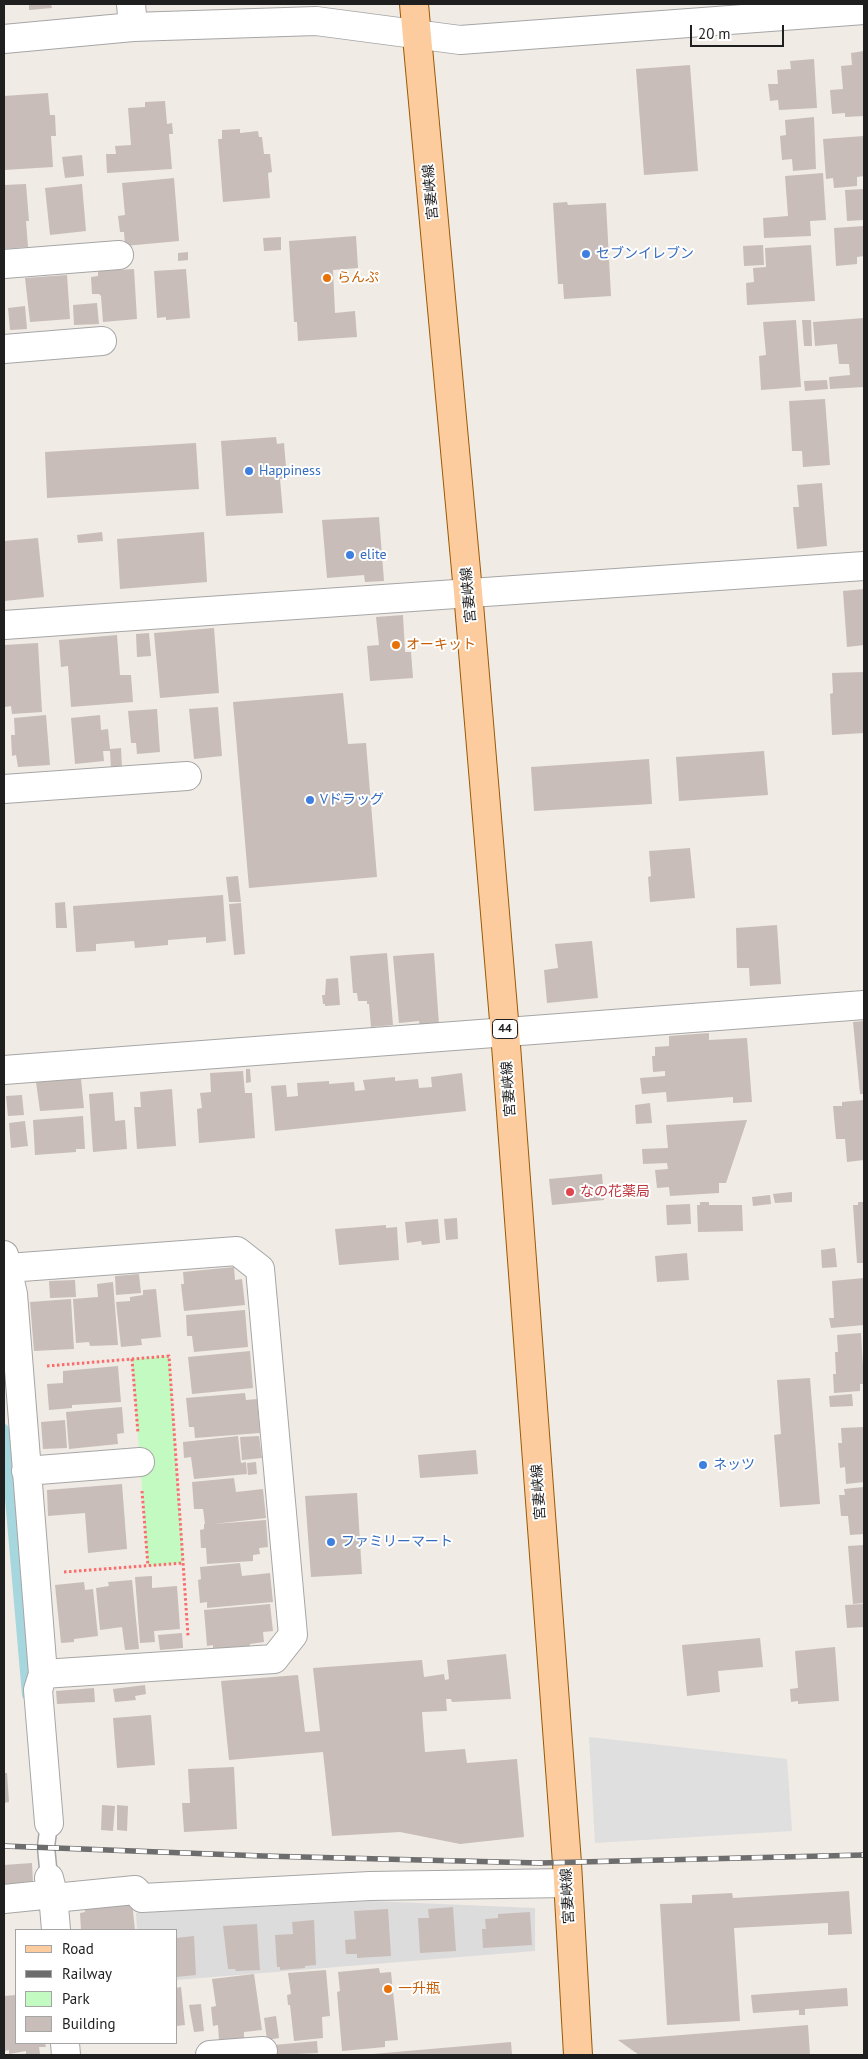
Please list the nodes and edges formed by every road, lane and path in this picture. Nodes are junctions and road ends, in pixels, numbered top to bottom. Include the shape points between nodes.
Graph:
1 (414, 4) edge
2 (864, 10) edge
3 (132, 15) edge
4 (416, 33) junction
5 (4, 39) edge
6 (119, 255) dead end
7 (4, 264) edge
8 (102, 341) dead end
9 (4, 349) edge
10 (864, 566) edge
11 (468, 592) junction
12 (4, 625) edge
13 (187, 776) dead end
14 (4, 789) edge
15 (864, 1005) edge
16 (505, 1032) junction
17 (4, 1070) edge
18 (6, 1261) edge
19 (9, 1330) edge
20 (15, 1429) edge
21 (140, 1462) dead end
22 (26, 1471) junction
23 (183, 1563) dead end
24 (35, 1575) junction
25 (43, 1674) junction
26 (49, 1823) joint
27 (568, 1883) junction
28 (52, 1890) junction
29 (4, 1899) edge
30 (56, 1929) edge
31 (263, 2051) dead end
32 (210, 2055) edge
33 (578, 2055) edge

1 - 4 main road, 宮妻峡線 / 44
2 - 4 street via 460,40
3 - 4 street via 316,21
3 - 5 street
4 - 11 main road, 宮妻峡線 / 44
6 - 7 street
8 - 9 street
10 - 11 street
11 - 12 street
11 - 16 main road, 宮妻峡線 / 44
13 - 14 street
15 - 16 street
16 - 17 street
16 - 27 main road, 宮妻峡線 / 44
18 - 19 street via 13,1294
18 - 25 street via 238,1252 260,1269 293,1635 274,1659
19 - 20 street
20 - 22 street
21 - 22 street
22 - 24 street
23 - 24 path
24 - 25 street
25 - 26 street via 38,1690
26 - 28 lane via 46,1847
27 - 28 street via 370,1886 142,1898 135,1890
27 - 33 main road, 宮妻峡線 / 44
28 - 29 street
28 - 30 street
31 - 32 street

